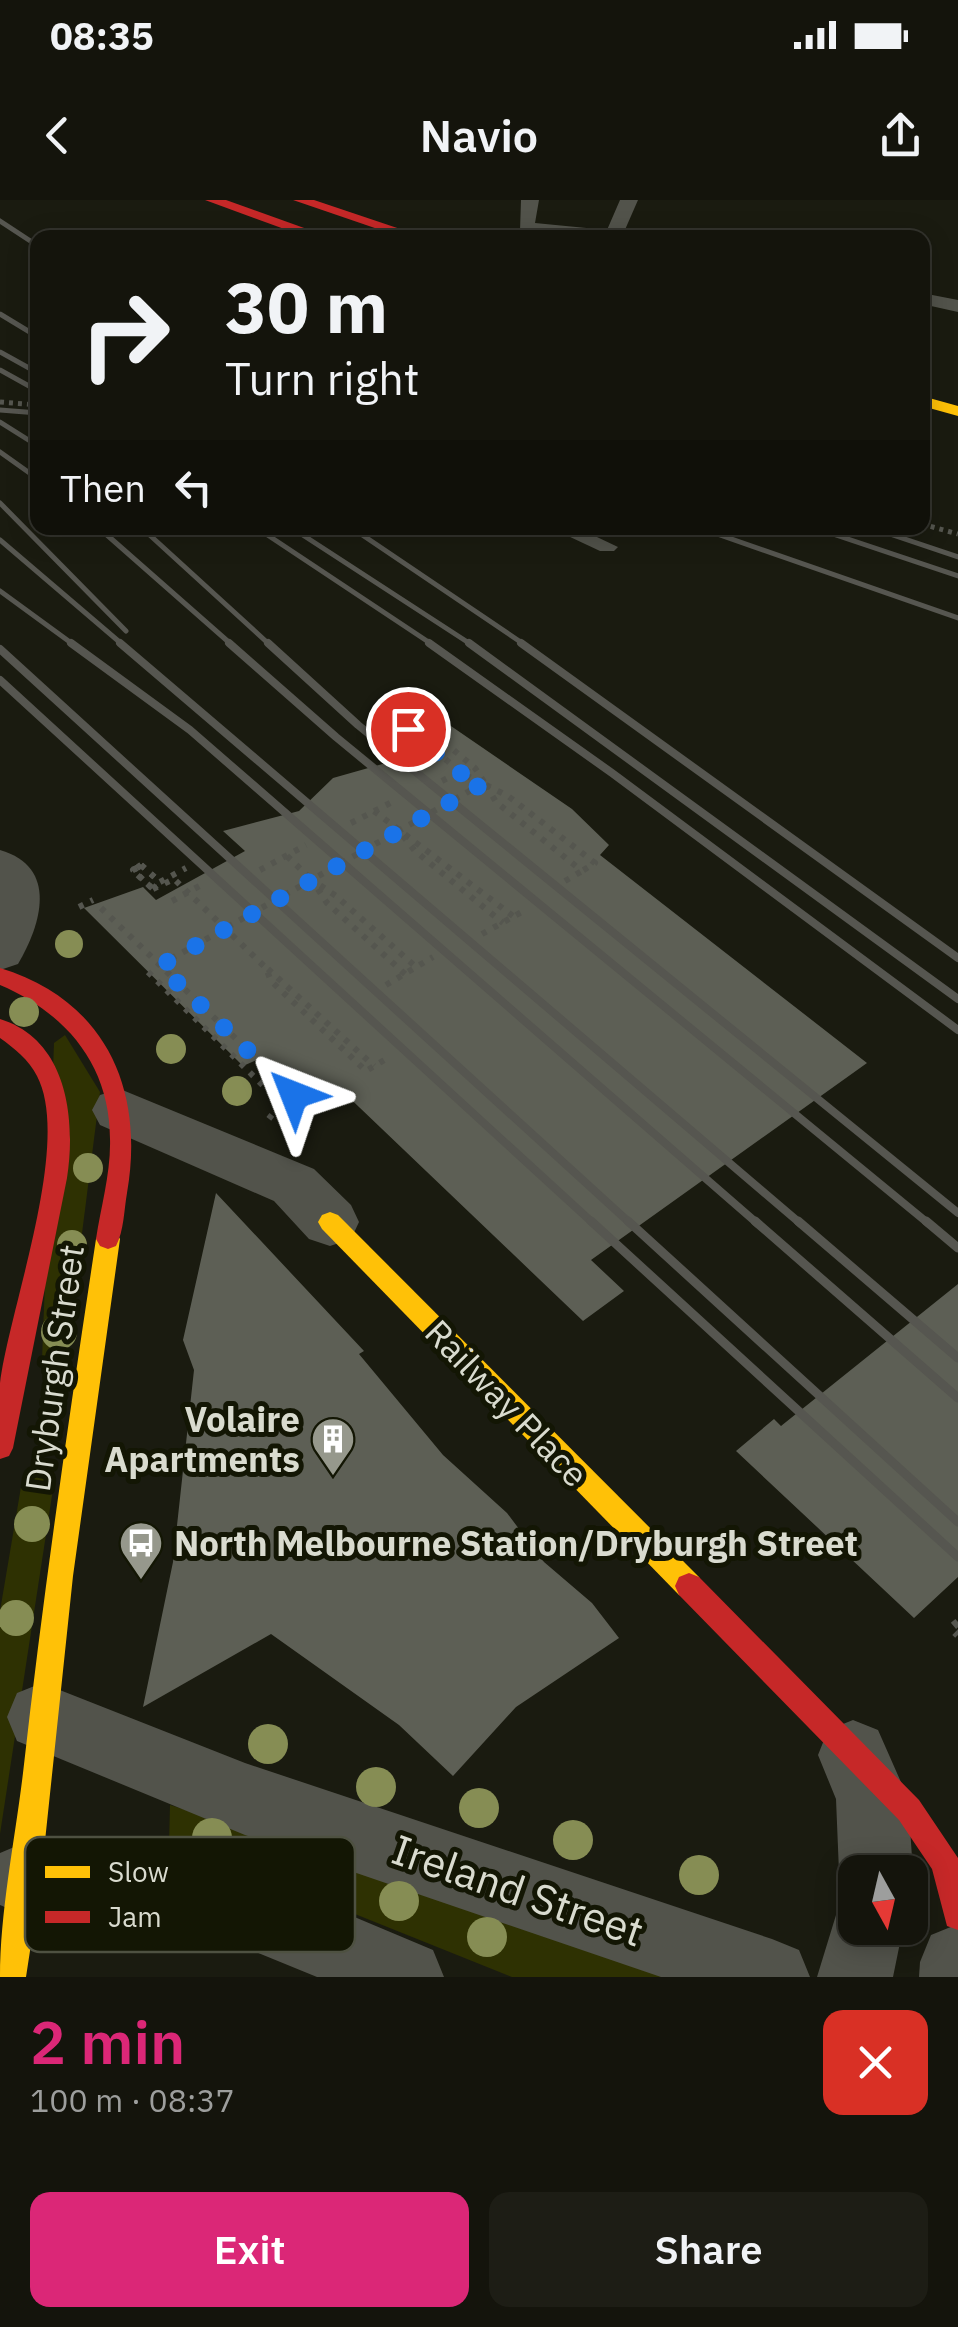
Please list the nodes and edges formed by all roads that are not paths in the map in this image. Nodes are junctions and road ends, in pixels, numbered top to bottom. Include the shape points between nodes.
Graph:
1 (212, 200) edge
2 (300, 200) edge
3 (530, 200) edge
4 (629, 200) edge
5 (301, 230) edge
6 (395, 230) edge
7 (540, 230) edge
8 (625, 230) edge
9 (930, 300) edge
10 (958, 306) edge
11 (930, 404) edge
12 (958, 410) edge
13 (578, 535) edge
14 (607, 547) dead end
15 (0, 867) edge
16 (0, 952) edge
17 (0, 976) edge
18 (0, 1027) edge
19 (120, 1110) junction
20 (330, 1222) joint
21 (0, 1448) edge
22 (42, 1717) junction
23 (853, 1755) junction
24 (30, 1837) edge
25 (877, 1855) edge
26 (25, 1885) edge
27 (958, 1916) edge
28 (862, 1945) edge
29 (347, 1952) edge
30 (958, 1962) edge
31 (10, 1977) edge
32 (406, 1977) edge
33 (772, 1977) edge
34 (855, 1977) edge
35 (957, 1977) edge

1 - 5 main road
2 - 6 main road
3 - 7 lane via 526,228
4 - 8 lane
9 - 10 lane
11 - 12 main road
13 - 14 lane
15 - 16 street via 18,907
17 - 19 main road, Dryburgh Street via 40,992 77,1019 103,1054
18 - 21 main road, Dryburgh Street via 29,1048 51,1080 59,1130 17,1409
19 - 20 street, Railway Place via 294,1184
19 - 22 main road, Dryburgh Street via 117,1186 74,1409
20 - 23 main road, Railway Place
22 - 24 main road, Dryburgh Street
22 - 33 street, Ireland Street via 245,1799
23 - 25 street, Railway Place via 872,1798
23 - 27 main road, Railway Place via 929,1836 945,1864
26 - 31 main road, Dryburgh Street
28 - 34 street
29 - 32 street
30 - 35 street

